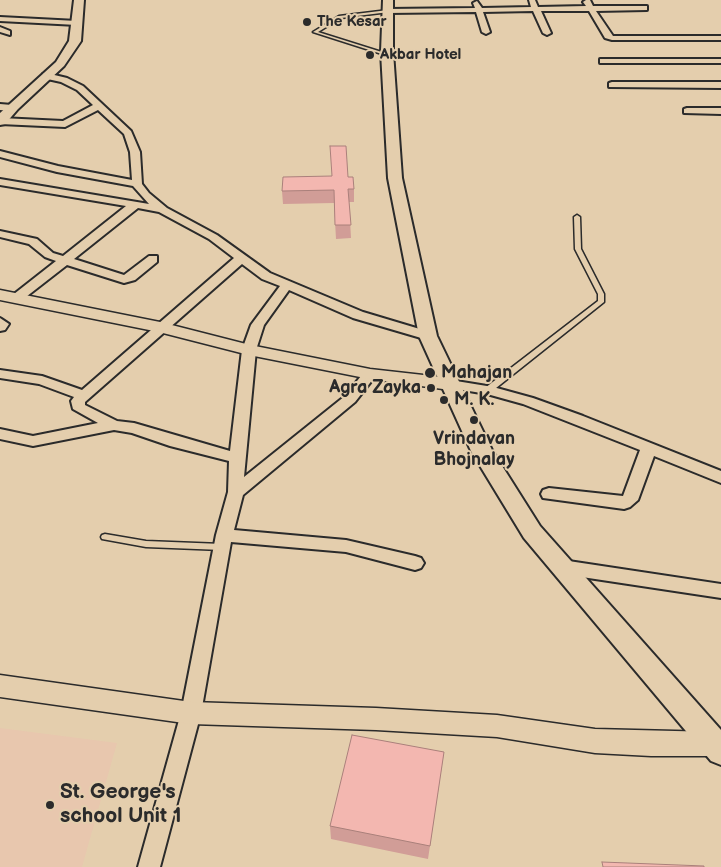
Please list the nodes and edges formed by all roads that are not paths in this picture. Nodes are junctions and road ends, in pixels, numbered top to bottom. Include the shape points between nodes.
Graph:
1 (79, 0) edge
2 (476, 0) edge
3 (531, 0) edge
4 (585, 0) edge
5 (388, 5) edge
6 (590, 8) junction
7 (644, 8) dead end
8 (536, 9) junction
9 (479, 10) junction
10 (0, 19) edge
11 (77, 22) junction
12 (486, 32) dead end
13 (548, 33) dead end
14 (721, 38) edge
15 (387, 55) junction
16 (603, 61) dead end
17 (721, 61) edge
18 (46, 76) junction
19 (612, 85) dead end
20 (721, 85) edge
21 (100, 105) junction
22 (6, 107) edge
23 (687, 111) dead end
24 (721, 111) edge
25 (0, 121) edge
26 (0, 154) edge
27 (0, 182) edge
28 (137, 184) junction
29 (135, 205) junction
30 (163, 210) junction
31 (577, 217) dead end
32 (0, 234) edge
33 (242, 258) junction
34 (153, 259) dead end
35 (64, 261) junction
36 (286, 286) junction
37 (0, 294) edge
38 (18, 297) junction
39 (0, 322) edge
40 (0, 327) edge
41 (160, 327) junction
42 (428, 336) junction
43 (249, 350) junction
44 (0, 374) edge
45 (370, 374) junction
46 (450, 384) junction
47 (488, 390) junction
48 (82, 395) junction
49 (114, 424) junction
50 (0, 434) edge
51 (649, 447) junction
52 (236, 458) junction
53 (721, 477) edge
54 (236, 492) junction
55 (549, 494) dead end
56 (104, 537) dead end
57 (223, 541) junction
58 (415, 563) dead end
59 (562, 567) junction
60 (721, 591) edge
61 (0, 686) edge
62 (191, 713) junction
63 (715, 738) edge
64 (149, 867) edge

1 - 11 main road
2 - 9 street
3 - 8 street
4 - 6 street
5 - 9 street
5 - 15 main road
5 - 15 lane via 340,17 315,32
6 - 7 street
6 - 8 street
6 - 14 street via 612,38
8 - 9 street
8 - 13 street
9 - 12 street
10 - 11 street
11 - 18 main road via 75,41 60,64
15 - 42 main road via 395,178
16 - 17 street
18 - 21 street via 69,82
18 - 22 main road
19 - 20 street
21 - 25 street via 65,124
21 - 28 street via 132,141 137,162
22 - 25 main road
23 - 24 street
26 - 28 street
27 - 29 street
28 - 30 street
29 - 30 street
29 - 35 street
30 - 33 street
31 - 47 lane via 578,249 601,294 601,302
32 - 35 street via 33,241 49,255
33 - 36 street via 262,274
33 - 41 street
34 - 35 street via 127,279
35 - 38 street
36 - 42 street via 358,315
36 - 43 street via 258,325
37 - 38 street
38 - 41 street
39 - 40 street
41 - 43 street
41 - 48 street
42 - 46 main road
43 - 45 street
43 - 52 street
44 - 48 street via 42,380
45 - 46 street
45 - 54 street via 350,399
46 - 47 street
46 - 59 main road via 482,450 532,532
47 - 51 street via 536,404
48 - 49 street via 78,401 82,410
49 - 50 street via 33,442
49 - 52 street
51 - 53 street
51 - 55 street via 630,500 624,503
52 - 54 street
54 - 57 street
56 - 57 lane via 146,544
57 - 58 street via 346,546
57 - 62 street
59 - 60 street
59 - 63 main road via 629,647
61 - 62 street
62 - 63 street via 497,726 595,741 651,744
62 - 64 street

